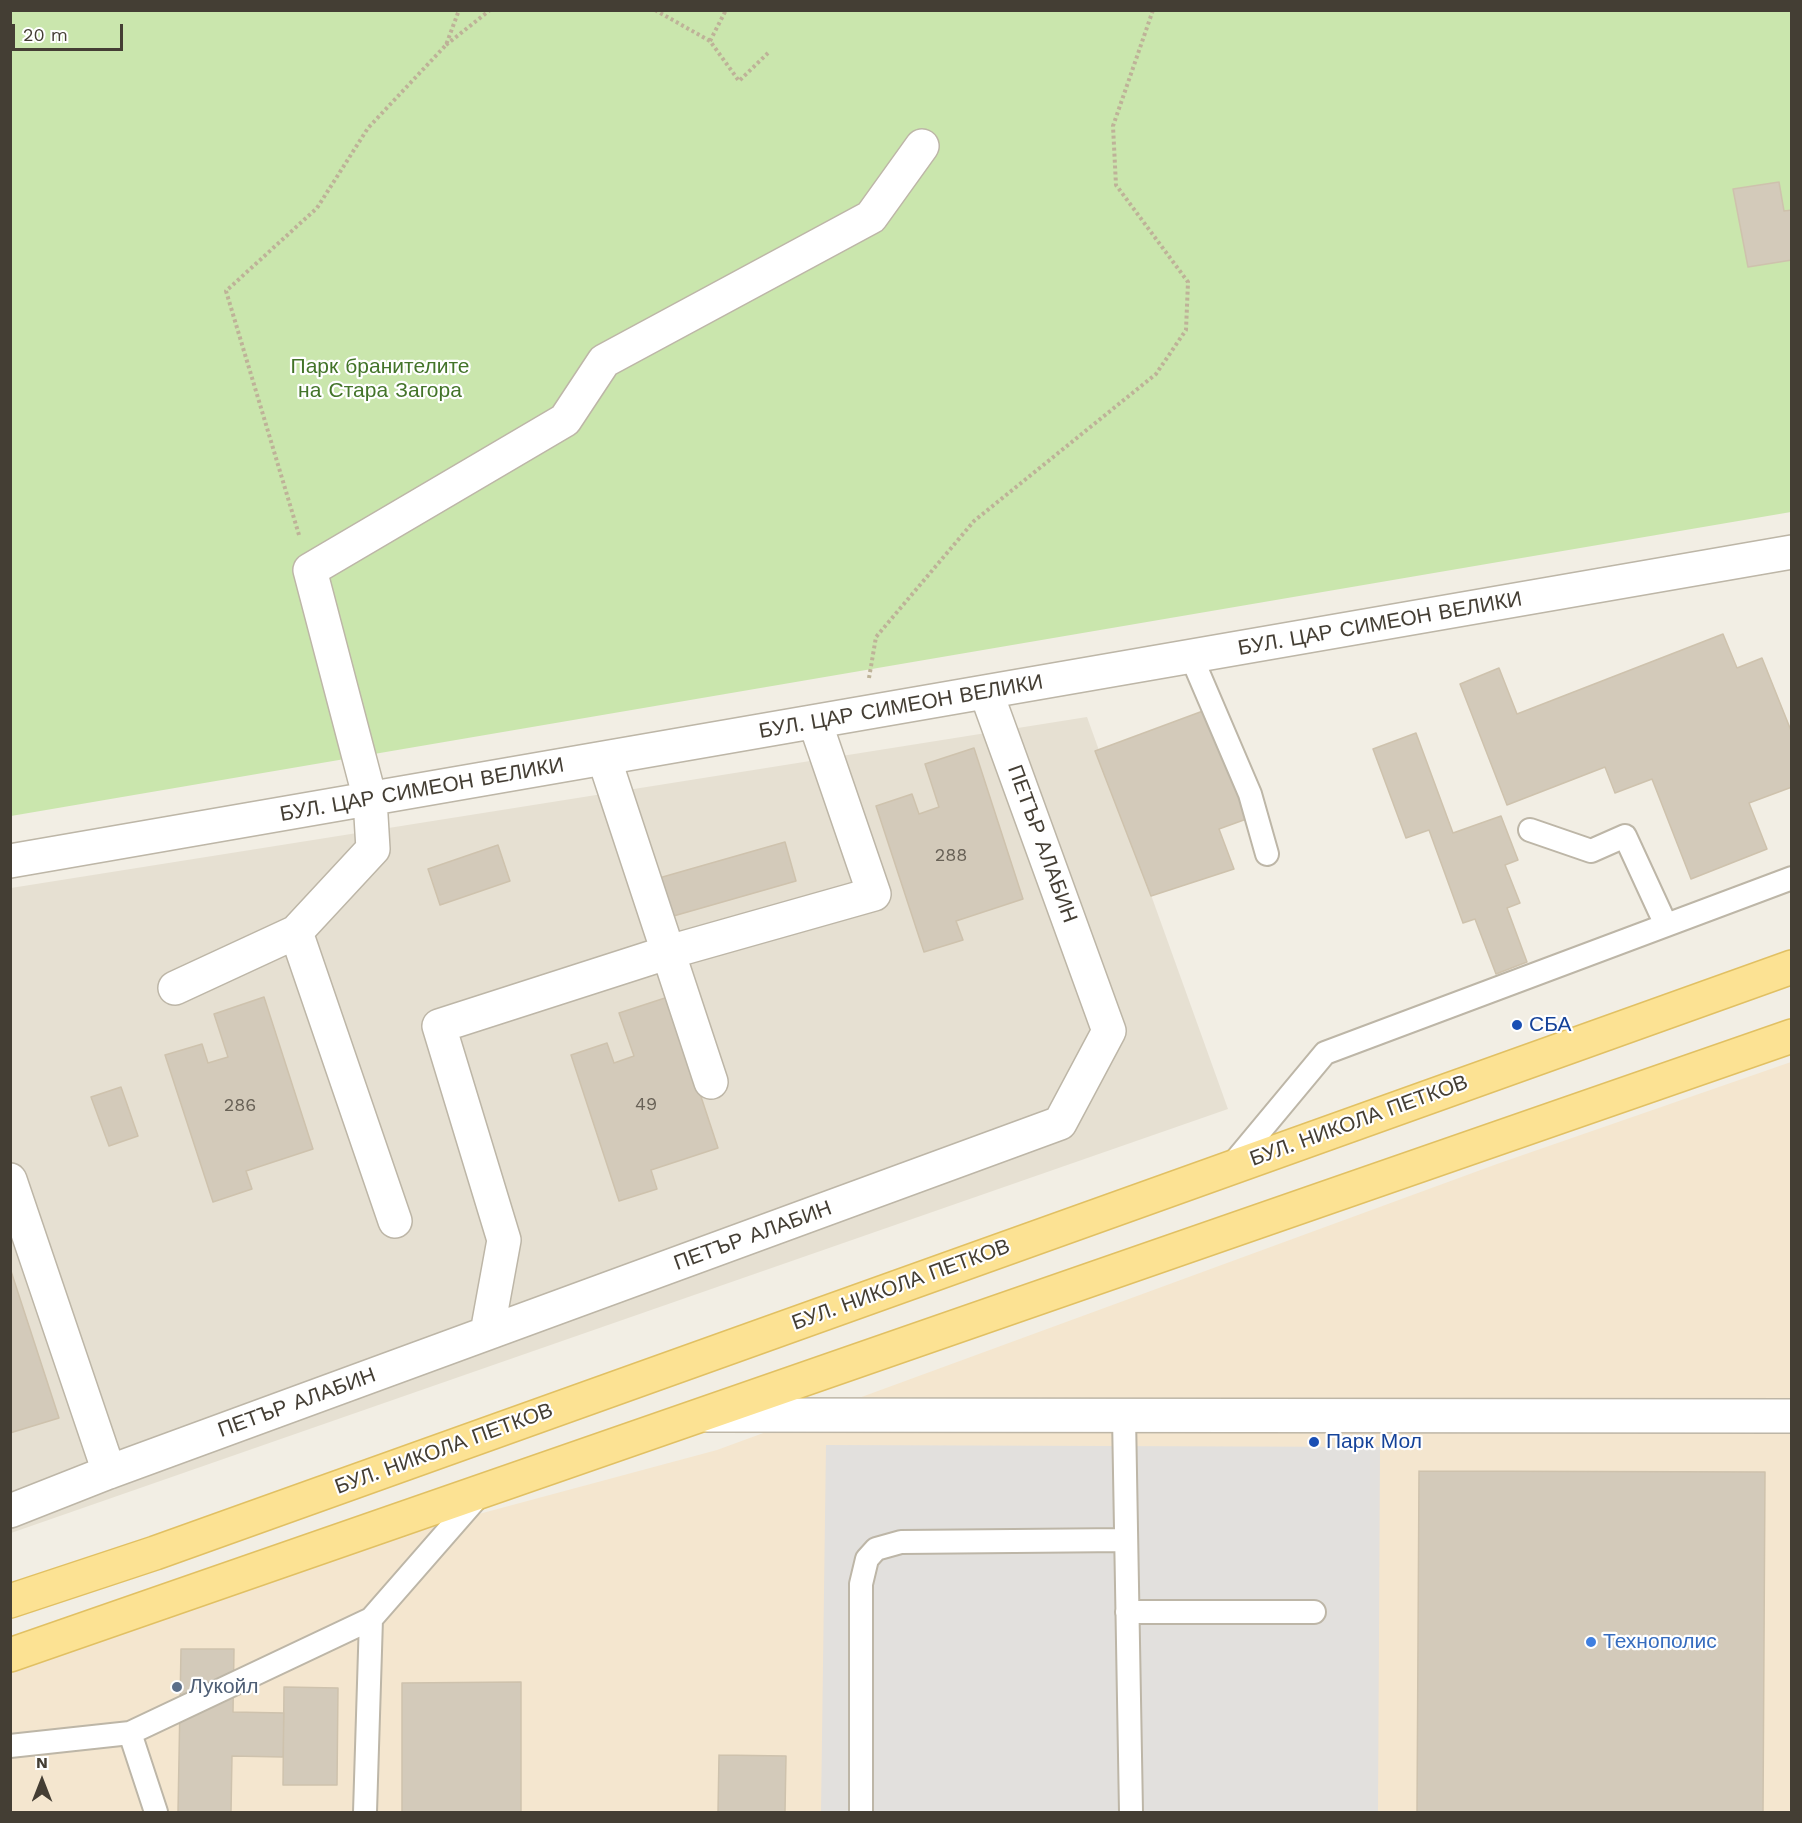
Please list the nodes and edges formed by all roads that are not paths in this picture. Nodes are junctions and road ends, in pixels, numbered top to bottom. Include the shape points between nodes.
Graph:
1 (922, 146) dead end
2 (1791, 552) edge
3 (1191, 656) junction
4 (986, 692) junction
5 (815, 722) junction
6 (604, 758) junction
7 (370, 799) junction
8 (1530, 830) dead end
9 (1267, 854) dead end
10 (10, 861) edge
11 (1791, 878) edge
12 (1666, 925) junction
13 (296, 932) junction
14 (669, 952) junction
15 (1791, 967) edge
16 (175, 988) dead end
17 (1791, 1036) edge
18 (1748, 1052) junction
19 (1791, 1053) edge
20 (711, 1082) dead end
21 (1231, 1167) junction
22 (10, 1180) edge
23 (395, 1221) dead end
24 (487, 1333) junction
25 (703, 1415) junction
26 (1124, 1416) junction
27 (1791, 1416) edge
28 (109, 1472) junction
29 (482, 1492) junction
30 (10, 1511) edge
31 (1126, 1540) junction
32 (10, 1601) edge
33 (1127, 1612) junction
34 (1314, 1612) dead end
35 (371, 1619) junction
36 (10, 1655) edge
37 (130, 1733) junction
38 (10, 1746) edge
39 (156, 1812) edge
40 (365, 1812) edge
41 (861, 1812) edge
42 (1131, 1812) edge

1 - 7 street via 871,217 603,361 565,420 310,570
2 - 3 street, БУЛ. ЦАР СИМЕОН ВЕЛИКИ
3 - 4 street, БУЛ. ЦАР СИМЕОН ВЕЛИКИ
3 - 9 lane via 1250,794
4 - 5 street, БУЛ. ЦАР СИМЕОН ВЕЛИКИ
4 - 24 street, ПЕТЪР АЛАБИН via 1109,1031 1060,1123
5 - 6 street, БУЛ. ЦАР СИМЕОН ВЕЛИКИ
5 - 14 street via 874,894
6 - 7 street, БУЛ. ЦАР СИМЕОН ВЕЛИКИ
6 - 14 street
7 - 10 street, БУЛ. ЦАР СИМЕОН ВЕЛИКИ
7 - 13 street via 373,849
8 - 12 lane via 1592,851 1625,837
11 - 12 lane
12 - 21 lane via 1325,1053
13 - 16 street
13 - 23 street
14 - 20 street
14 - 24 street via 439,1026 504,1240
15 - 21 main road, БУЛ. НИКОЛА ПЕТКОВ
17 - 18 main road
18 - 19 main road
18 - 25 main road
21 - 32 main road, БУЛ. НИКОЛА ПЕТКОВ via 155,1553
22 - 28 street
24 - 28 street, ПЕТЪР АЛАБИН
25 - 26 street
25 - 29 main road
26 - 27 street
26 - 31 lane
28 - 30 street, ПЕТЪР АЛАБИН
29 - 35 lane
29 - 36 main road
31 - 33 lane
31 - 41 lane via 902,1542 876,1549 867,1559 861,1584
33 - 34 lane
33 - 42 lane
35 - 37 lane
35 - 40 lane
37 - 38 lane
37 - 39 lane

